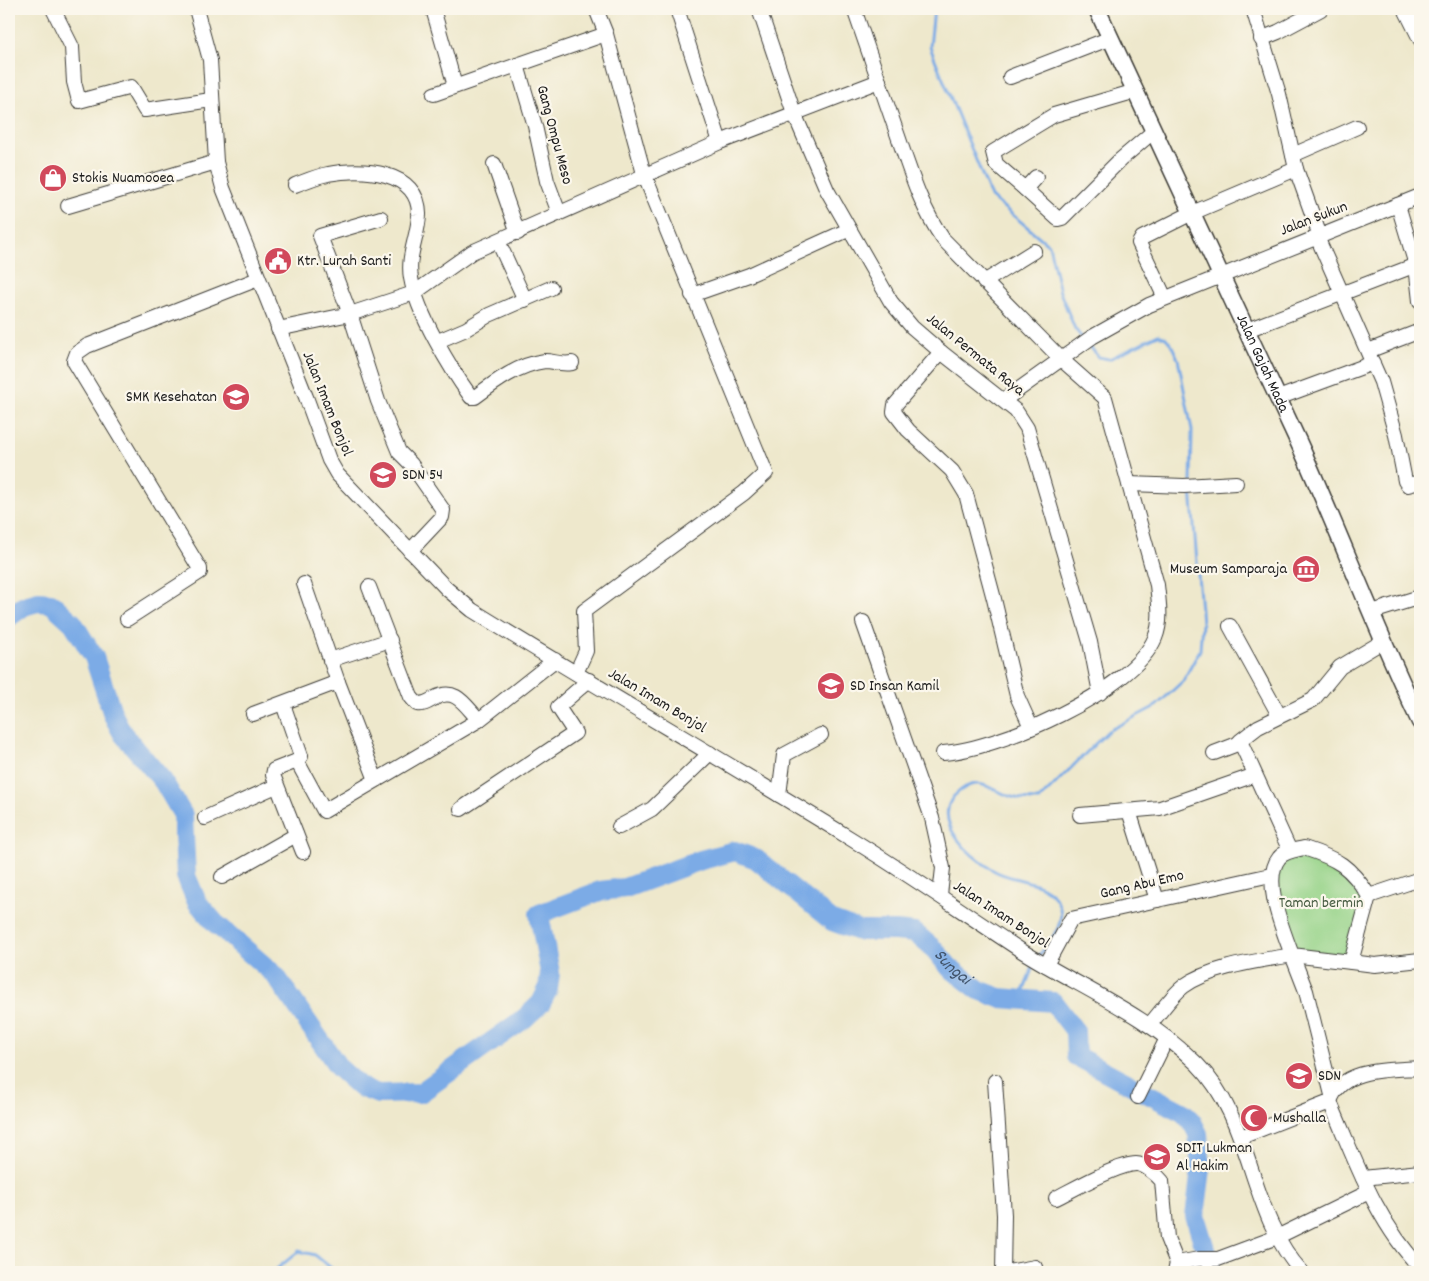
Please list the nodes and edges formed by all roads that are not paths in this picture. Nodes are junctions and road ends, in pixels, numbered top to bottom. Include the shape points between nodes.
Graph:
1 (53, 9) edge
2 (196, 9) edge
3 (433, 9) edge
4 (596, 9) edge
5 (676, 9) edge
6 (759, 9) edge
7 (854, 9) edge
8 (1096, 9) edge
9 (1253, 9) edge
10 (1321, 9) edge
11 (1405, 9) edge
12 (606, 34) junction
13 (1111, 38) junction
14 (1261, 39) junction
15 (1420, 39) edge
16 (516, 65) junction
17 (1010, 76) dead end
18 (879, 81) junction
19 (455, 86) junction
20 (1136, 91) junction
21 (434, 94) dead end
22 (211, 100) junction
23 (794, 113) junction
24 (1357, 126) dead end
25 (1154, 131) junction
26 (720, 142) junction
27 (216, 162) junction
28 (1294, 162) junction
29 (494, 164) dead end
30 (644, 174) junction
31 (1036, 177) dead end
32 (295, 185) dead end
33 (1025, 189) junction
34 (1420, 196) edge
35 (1398, 205) junction
36 (68, 206) dead end
37 (1192, 212) junction
38 (559, 214) junction
39 (381, 218) dead end
40 (848, 230) junction
41 (518, 232) junction
42 (1319, 236) junction
43 (498, 241) junction
44 (1034, 251) dead end
45 (1416, 265) junction
46 (1221, 274) junction
47 (258, 278) junction
48 (984, 282) junction
49 (551, 288) dead end
50 (414, 293) junction
51 (1344, 294) junction
52 (692, 295) junction
53 (1165, 298) junction
54 (525, 300) junction
55 (1420, 301) edge
56 (350, 314) junction
57 (278, 329) junction
58 (1247, 330) junction
59 (1420, 330) edge
60 (438, 340) junction
61 (940, 352) junction
62 (1371, 357) junction
63 (1061, 359) junction
64 (572, 363) dead end
65 (1278, 398) junction
66 (1004, 400) junction
67 (1420, 482) edge
68 (1236, 483) dead end
69 (1129, 484) junction
70 (410, 551) junction
71 (304, 584) dead end
72 (369, 587) dead end
73 (1420, 597) edge
74 (1372, 612) junction
75 (127, 619) dead end
76 (863, 622) dead end
77 (1230, 626) dead end
78 (390, 640) junction
79 (1382, 642) junction
80 (330, 660) junction
81 (555, 660) junction
82 (576, 673) junction
83 (589, 680) junction
84 (338, 682) junction
85 (1100, 693) junction
86 (283, 704) junction
87 (253, 714) dead end
88 (1279, 715) junction
89 (479, 720) junction
90 (1420, 722) edge
91 (1031, 727) junction
92 (821, 735) dead end
93 (1240, 743) junction
94 (710, 753) junction
95 (943, 753) dead end
96 (1214, 753) dead end
97 (297, 761) junction
98 (1255, 775) junction
99 (376, 780) junction
100 (276, 786) junction
101 (778, 795) junction
102 (461, 809) dead end
103 (1129, 811) junction
104 (1080, 815) dead end
105 (205, 818) dead end
106 (619, 827) dead end
107 (296, 835) junction
108 (1290, 851) junction
109 (303, 852) dead end
110 (1271, 875) junction
111 (222, 877) dead end
112 (1420, 879) edge
113 (940, 895) junction
114 (1368, 896) junction
115 (1157, 900) junction
116 (1292, 955) junction
117 (1420, 960) edge
118 (1038, 961) junction
119 (1351, 962) junction
120 (1150, 1024) junction
121 (1167, 1038) junction
122 (1420, 1068) edge
123 (995, 1081) dead end
124 (1138, 1097) dead end
125 (1331, 1098) junction
126 (1241, 1137) junction
127 (1415, 1172) edge
128 (1363, 1178) junction
129 (1420, 1184) edge
130 (1369, 1192) junction
131 (1056, 1198) dead end
132 (1277, 1237) junction
133 (1417, 1267) edge
134 (1035, 1268) dead end
135 (1176, 1268) edge
136 (1003, 1272) edge
137 (1008, 1272) edge
138 (1302, 1272) edge

1 - 22 street via 72,47 74,82 80,101 131,87 145,110
2 - 22 street, Jalan Imam Bonjol via 210,60
3 - 19 street
4 - 12 street
5 - 26 street
6 - 23 street, Jalan Permata Raya
7 - 18 street
8 - 13 main road, Jalan Gajah Mada
9 - 14 street
10 - 14 street
11 - 15 street
12 - 16 street
12 - 30 street
13 - 17 street
13 - 20 main road, Jalan Gajah Mada
14 - 28 street via 1279,94
16 - 19 street
16 - 38 street, Gang Ompu Meso
18 - 23 street
18 - 48 street via 928,218 942,240
19 - 21 street
20 - 25 main road, Jalan Gajah Mada
20 - 33 street via 1054,115 993,152 996,164
22 - 27 street, Jalan Imam Bonjol
23 - 26 street
23 - 40 street, Jalan Permata Raya via 826,190
24 - 28 street
25 - 33 street via 1062,218 1058,219
25 - 37 main road, Jalan Gajah Mada
26 - 30 street
27 - 36 street
27 - 47 street, Jalan Imam Bonjol
28 - 37 street
28 - 42 street
29 - 41 street
30 - 38 street
30 - 52 street
31 - 33 street
32 - 50 street via 328,174 346,172 392,175 402,182 414,196 419,212 409,267
34 - 35 street, Jalan Sukun
35 - 42 street, Jalan Sukun
35 - 45 street
37 - 46 main road, Jalan Gajah Mada
37 - 53 street via 1140,240
38 - 41 street
39 - 56 street via 320,236
40 - 52 street via 754,273
40 - 61 street, Jalan Permata Raya via 891,302
41 - 43 street
42 - 46 street, Jalan Sukun
42 - 51 street
43 - 50 street via 459,260
43 - 54 street
44 - 48 street
45 - 51 street
45 - 55 street
46 - 53 street, Jalan Sukun
46 - 58 main road, Jalan Gajah Mada
47 - 57 street, Jalan Imam Bonjol
47 - 75 street via 111,336 75,356 74,360 200,569
48 - 63 street
49 - 54 street
50 - 56 street
50 - 60 street
51 - 58 street
51 - 62 street
52 - 82 street via 766,472 744,493 584,611 586,651
53 - 63 street, Jalan Sukun via 1092,337
54 - 60 street
56 - 57 street
56 - 70 street via 378,401 399,452 443,510 442,517
57 - 70 street, Jalan Imam Bonjol via 337,474
58 - 65 main road, Jalan Gajah Mada
59 - 62 street
60 - 64 street via 471,397 508,373 546,361 559,365
61 - 66 street, Jalan Permata Raya
61 - 91 street via 895,405 894,412 908,430 952,471 966,494 1017,696
62 - 65 street
62 - 67 street via 1396,435 1405,481 1408,485
63 - 66 street, Jalan Sukun
63 - 69 street via 1105,398
65 - 74 main road, Jalan Gajah Mada
66 - 85 street, Jalan Permata Raya via 1022,418 1030,436 1090,642
68 - 69 street via 1184,486
69 - 85 street via 1156,585 1159,623 1155,639 1145,653 1115,684
70 - 81 street, Jalan Imam Bonjol via 472,610
71 - 80 street
72 - 78 street
73 - 74 street
74 - 79 main road, Jalan Gajah Mada
76 - 113 street via 932,818 943,868
77 - 88 street
78 - 80 street
78 - 89 street via 414,700 421,704 445,693 453,694
79 - 88 street via 1340,666 1313,700
79 - 90 main road, Jalan Gajah Mada
80 - 84 street
81 - 82 street, Jalan Imam Bonjol
81 - 89 street
82 - 83 street, Jalan Imam Bonjol
83 - 94 street, Jalan Imam Bonjol
83 - 102 street via 558,707 575,733
84 - 86 street
84 - 99 street
85 - 91 street
86 - 87 street
86 - 97 street via 300,751
88 - 93 street via 1244,736
89 - 99 street
91 - 95 street via 973,748
92 - 101 street via 784,755
93 - 96 street
93 - 98 street
94 - 101 street, Jalan Imam Bonjol
94 - 106 street via 652,809
97 - 99 street via 324,811
97 - 100 street via 274,770
98 - 103 street via 1160,808
98 - 108 street
100 - 105 street
100 - 107 street
101 - 113 street, Jalan Imam Bonjol
103 - 104 street
103 - 115 street
107 - 109 street
107 - 111 street
108 - 110 street via 1279,857
108 - 114 street via 1304,848 1340,862 1356,876
110 - 115 street, Gang Abu Emo
110 - 116 street via 1275,901
112 - 114 street
113 - 118 street, Jalan Imam Bonjol
114 - 119 street
115 - 118 street, Gang Abu Emo via 1071,919
116 - 119 street
116 - 120 street via 1229,967 1199,978 1178,991
116 - 125 street via 1306,991
117 - 119 street via 1375,965
118 - 120 street, Jalan Imam Bonjol
120 - 121 street, Jalan Imam Bonjol
121 - 124 street
121 - 126 street, Jalan Imam Bonjol via 1202,1070 1222,1098
122 - 125 street via 1360,1075 1345,1082
123 - 136 street via 1004,1215
125 - 126 street
125 - 128 street
126 - 132 street, Jalan Imam Bonjol
127 - 128 street
127 - 129 street
128 - 130 street
130 - 132 street
130 - 133 street
131 - 135 street via 1117,1170 1136,1164 1144,1166 1162,1181 1168,1238
132 - 135 street via 1218,1259 1199,1259
132 - 138 street, Jalan Imam Bonjol
134 - 137 street

